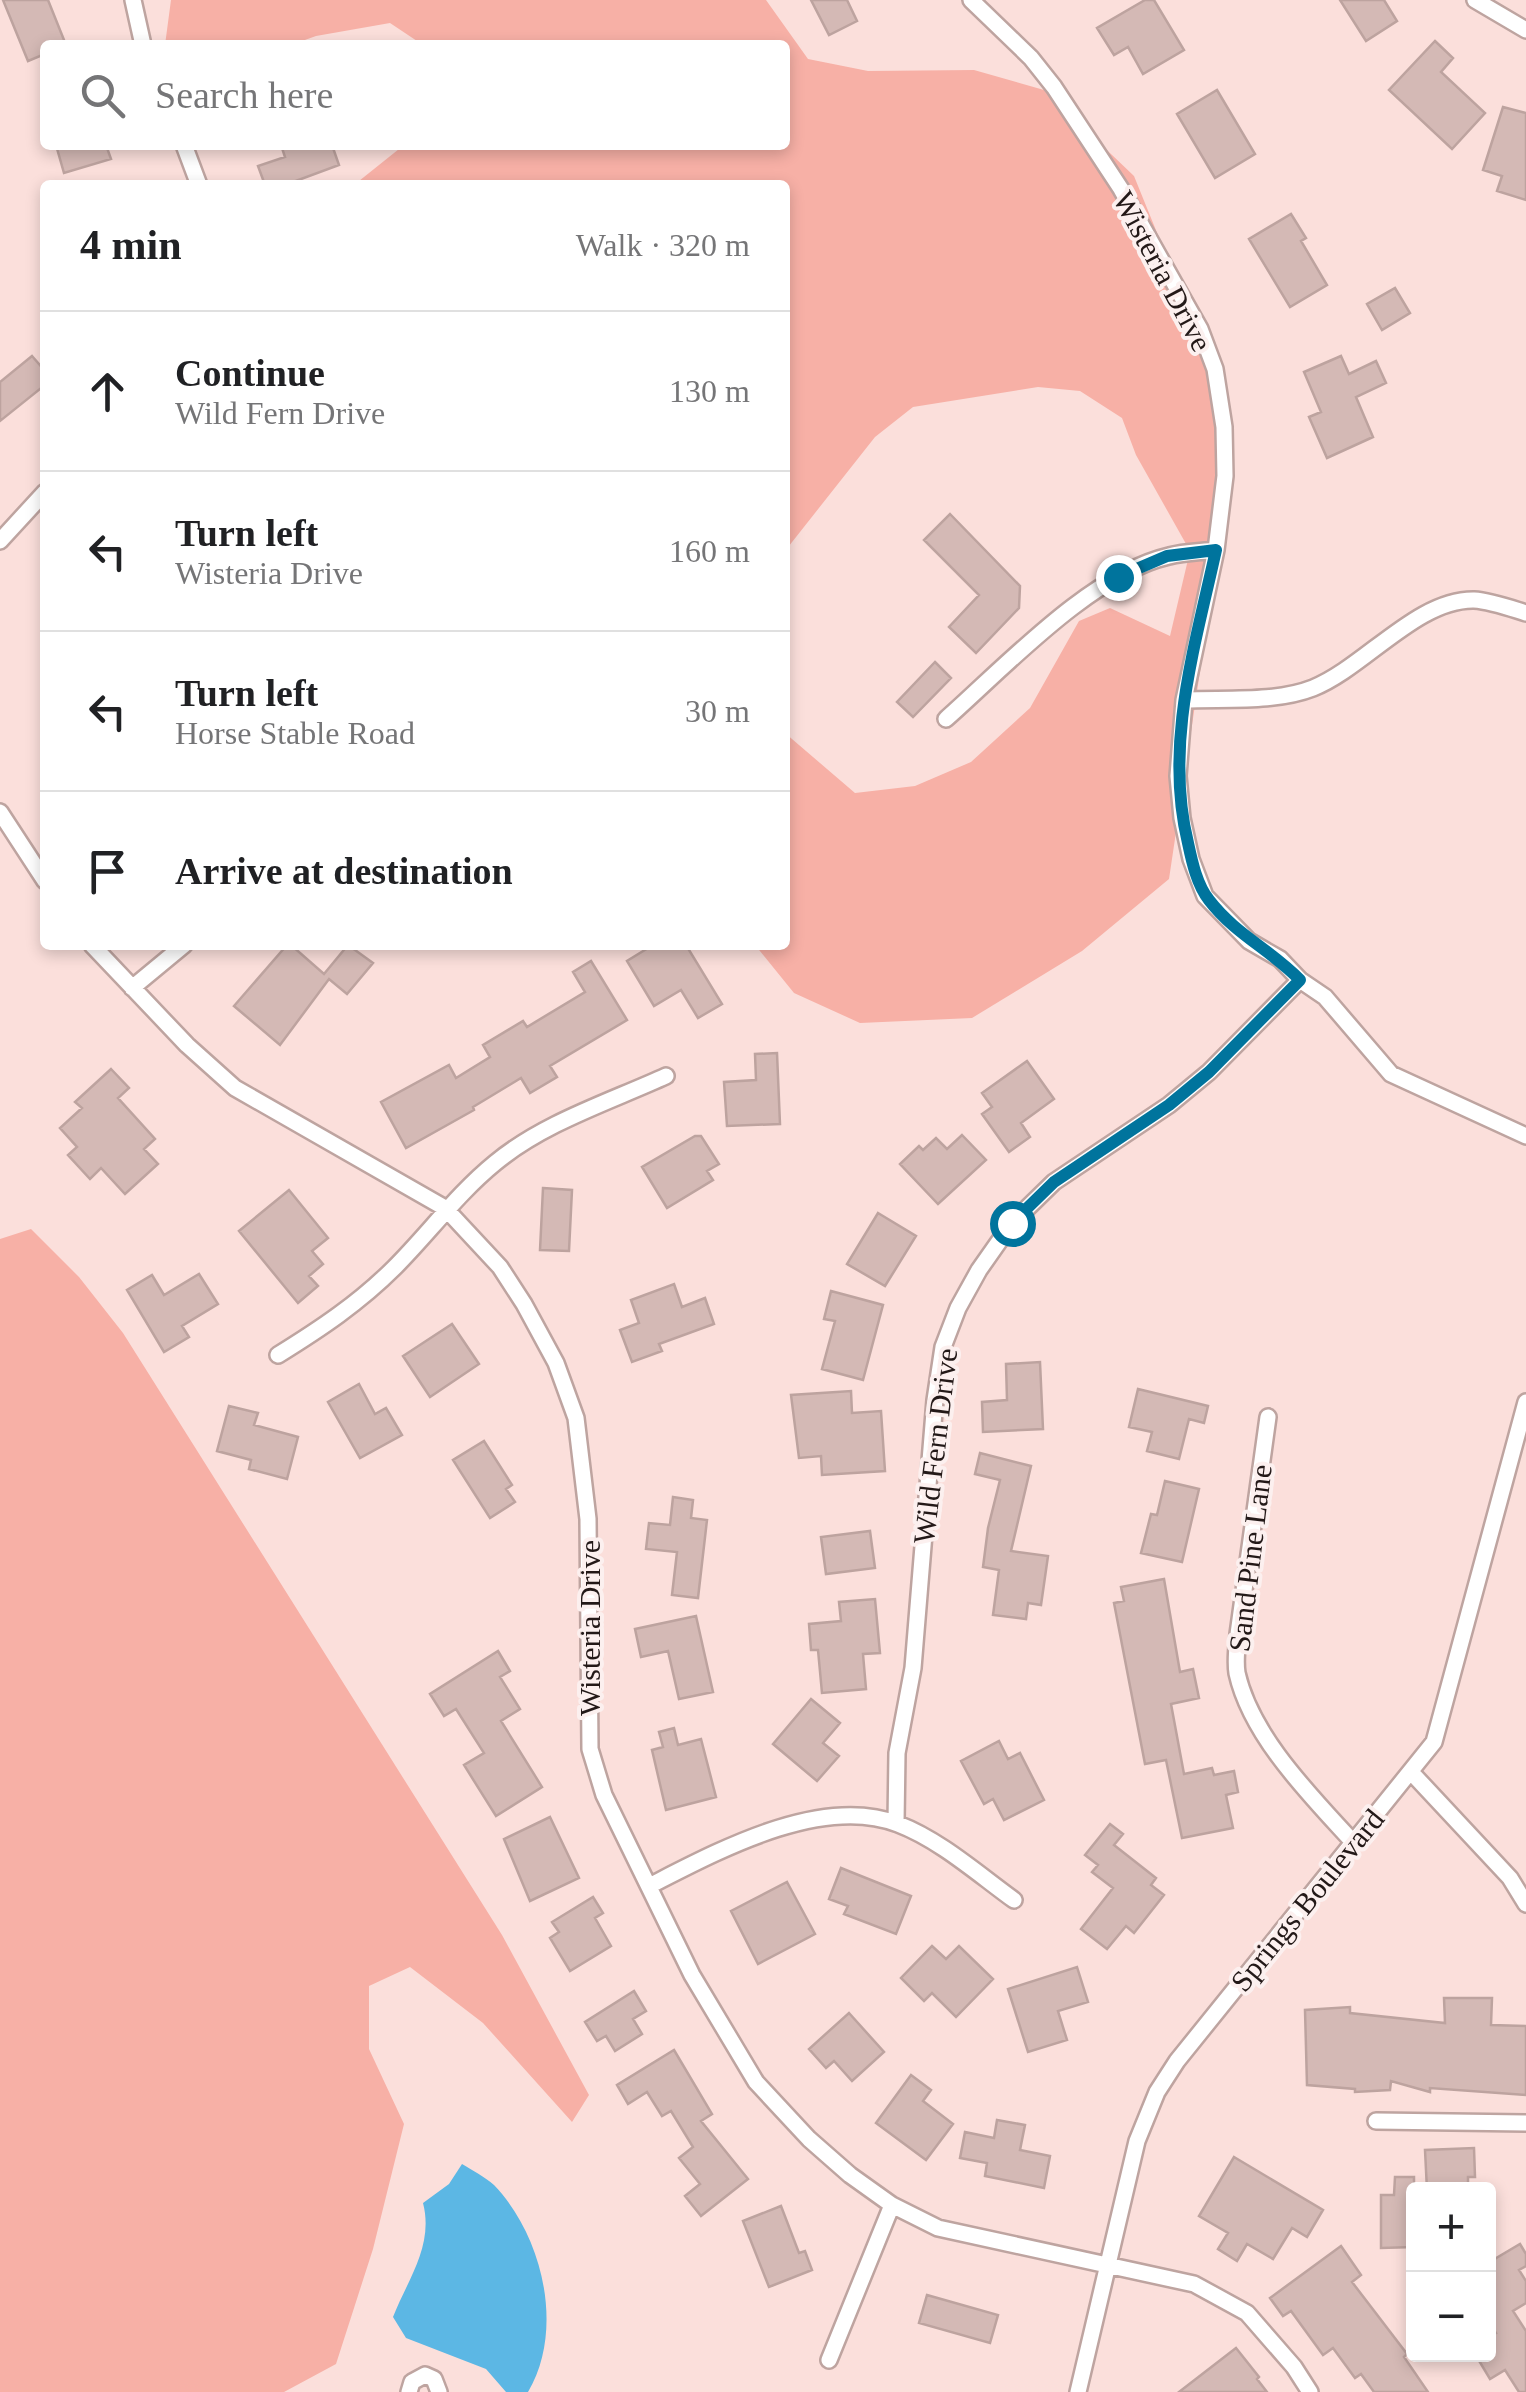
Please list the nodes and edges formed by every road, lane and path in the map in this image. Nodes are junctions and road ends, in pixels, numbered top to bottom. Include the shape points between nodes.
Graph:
1 (132, 0) edge
2 (971, 0) edge
3 (1475, 0) edge
4 (1526, 30) edge
5 (142, 40) edge
6 (186, 150) edge
7 (196, 180) edge
8 (40, 498) edge
9 (0, 542) edge
10 (1216, 550) junction
11 (1526, 613) edge
12 (1184, 700) junction
13 (946, 719) dead end
14 (0, 812) edge
15 (40, 873) edge
16 (97, 950) edge
17 (178, 950) edge
18 (1300, 980) junction
19 (132, 988) junction
20 (666, 1076) dead end
21 (1526, 1136) edge
22 (445, 1208) junction
23 (278, 1355) dead end
24 (1526, 1402) edge
25 (1268, 1417) dead end
26 (1519, 1453) edge
27 (1411, 1772) junction
28 (896, 1822) junction
29 (1352, 1842) junction
30 (649, 1886) junction
31 (1014, 1900) dead end
32 (1526, 1903) edge
33 (1376, 2121) dead end
34 (1526, 2122) edge
35 (892, 2205) junction
36 (1109, 2267) junction
37 (828, 2360) dead end
38 (410, 2392) edge
39 (439, 2392) edge
40 (1078, 2392) edge
41 (1310, 2392) edge

1 - 5 street
2 - 10 street, Wisteria Drive via 1054,87 1200,329 1215,369 1224,427 1226,476
3 - 4 street
6 - 7 street
8 - 9 street
10 - 12 street, Wisteria Drive
10 - 13 street via 1167,556 1118,577 1070,610
11 - 12 street via 1474,600 1454,603 1434,609 1312,688
12 - 18 street, Wisteria Drive via 1182,818 1206,896 1249,942
14 - 15 street
16 - 19 street, Wisteria Drive
17 - 19 street
18 - 21 street, Wisteria Drive via 1325,997 1391,1074
18 - 28 street, Wild Fern Drive via 1169,1105 1054,1182 1012,1223 958,1308 934,1400 913,1668 897,1753
19 - 22 street, Wisteria Drive via 235,1088
20 - 22 street via 539,1134
22 - 23 street via 339,1318
22 - 30 street, Wisteria Drive via 500,1266 524,1304 576,1418 588,1519 590,1749 604,1795
24 - 26 street, Springs Boulevard
25 - 29 street, Sand Pine Lane via 1236,1669 1244,1698 1295,1779
26 - 27 street, Springs Boulevard via 1434,1742
27 - 29 street, Springs Boulevard
27 - 32 street
28 - 30 street via 852,1816 802,1822 738,1841
28 - 31 street
29 - 36 street, Springs Boulevard via 1157,2092 1136,2140
30 - 35 street, Wisteria Drive via 692,1976 756,2082 809,2139
33 - 34 street
35 - 36 street, Wisteria Drive via 938,2228
35 - 37 street
36 - 40 street, Springs Boulevard
36 - 41 street, Wisteria Drive via 1194,2284 1247,2313
38 - 39 street via 412,2382 425,2375

